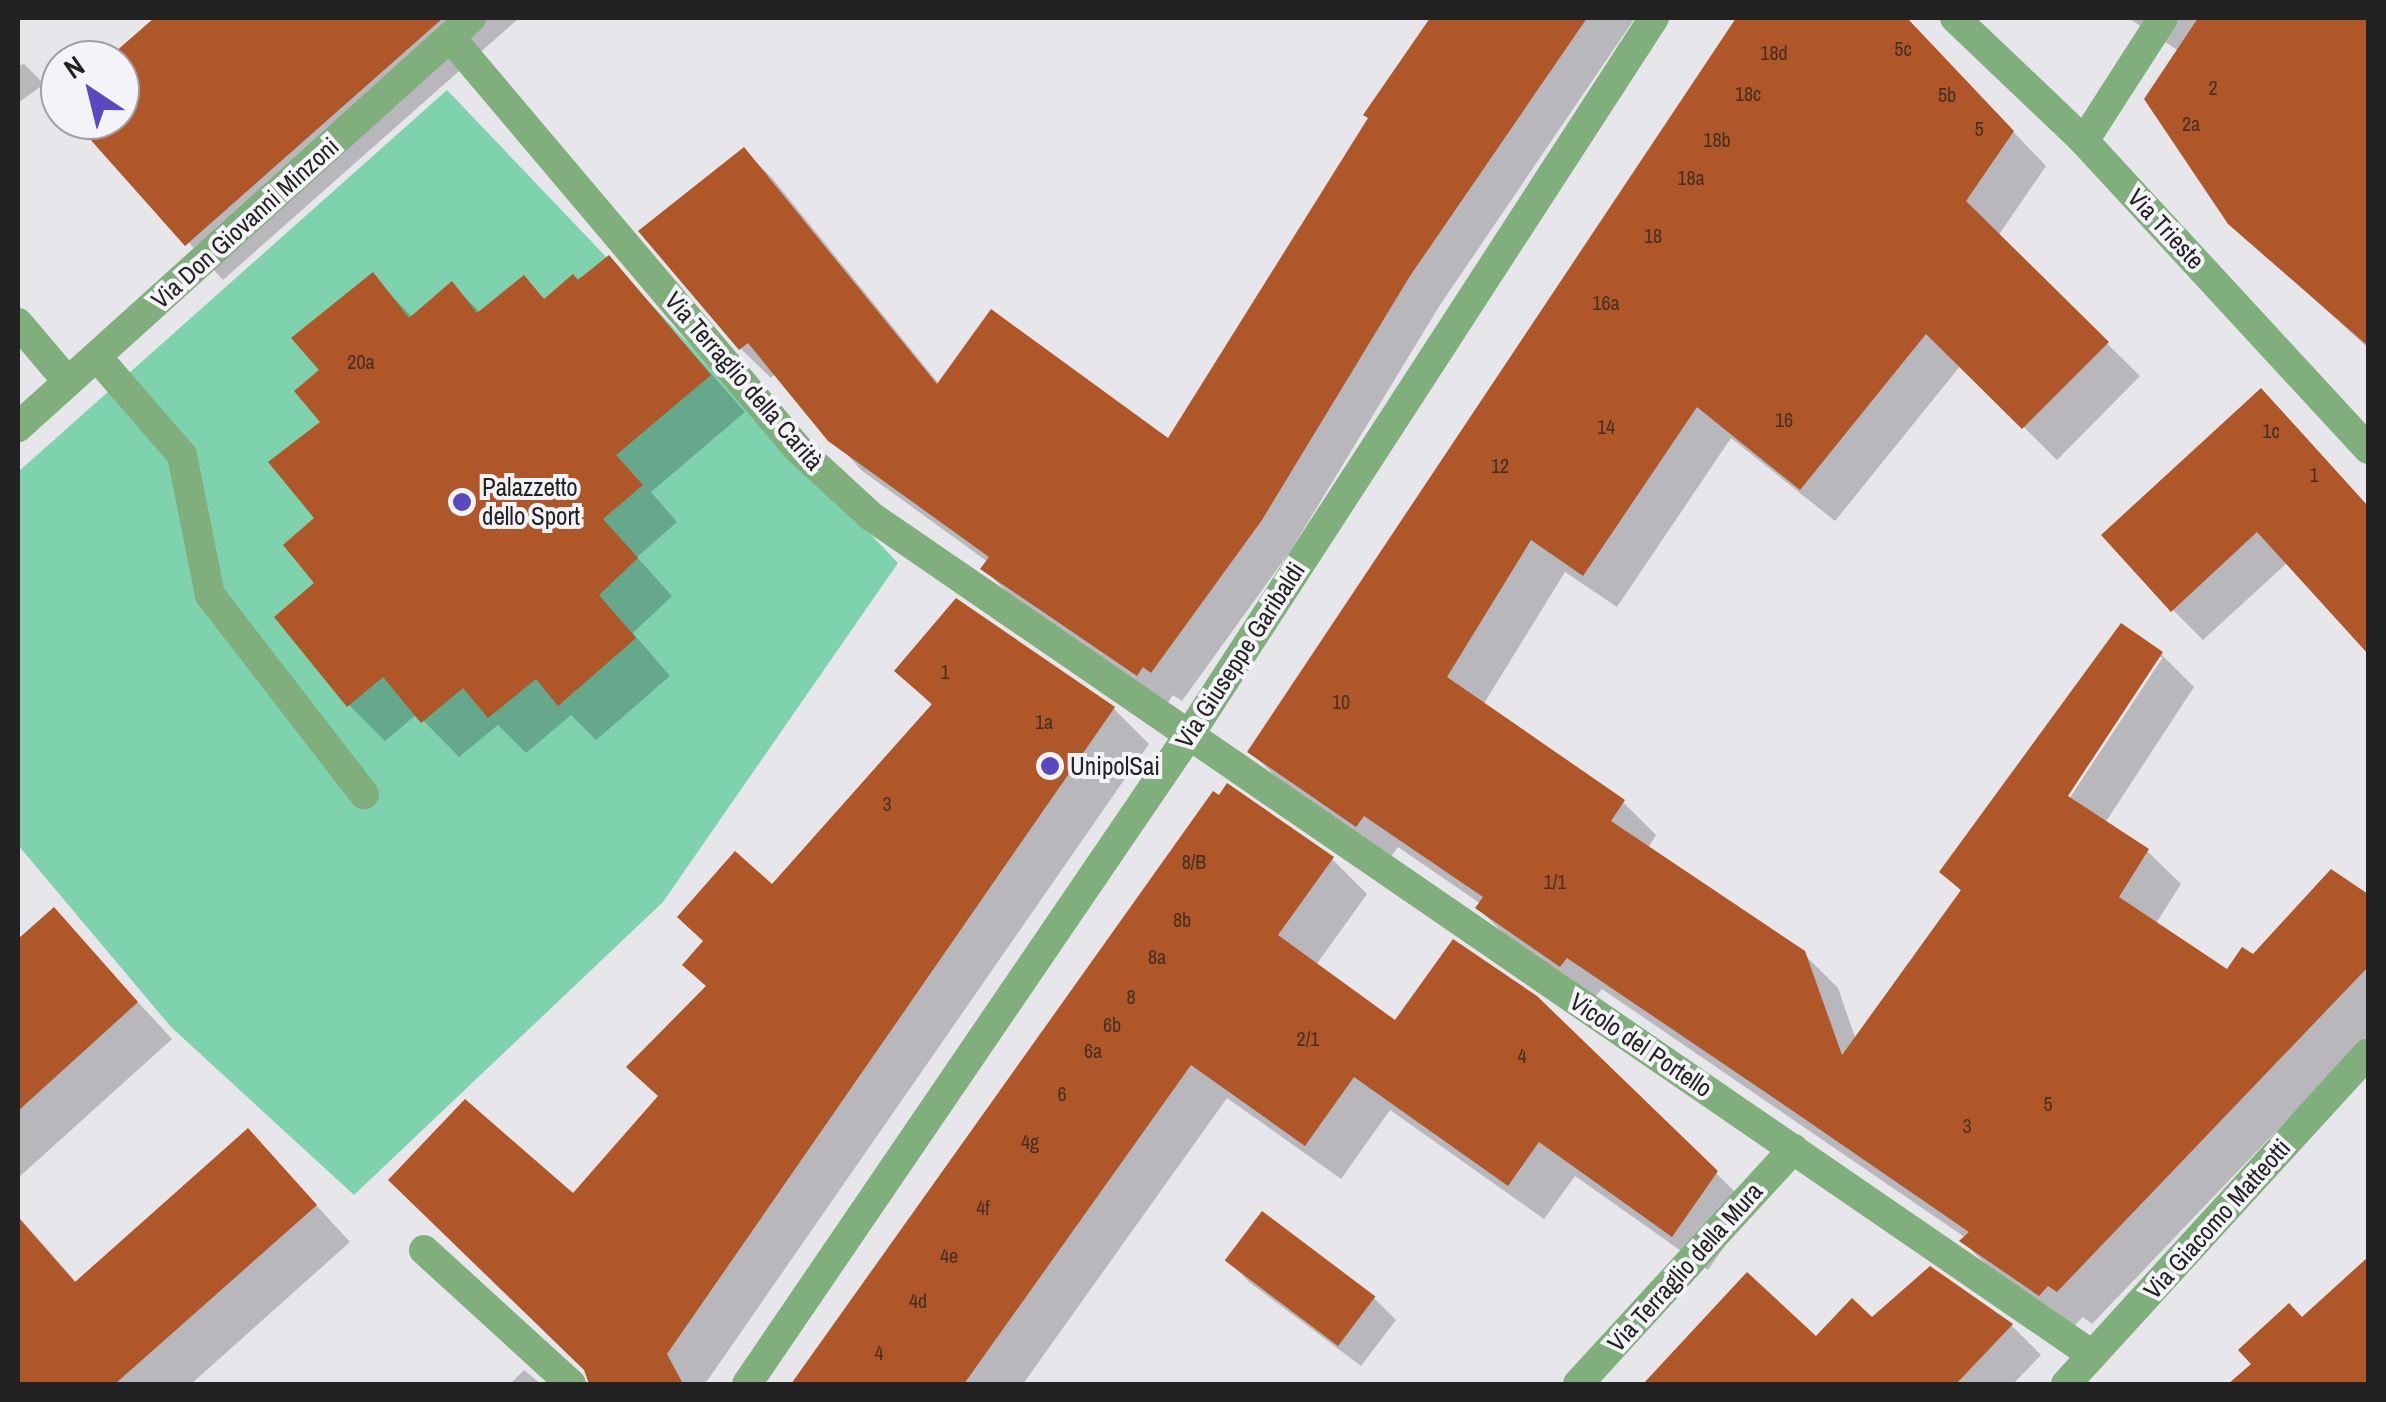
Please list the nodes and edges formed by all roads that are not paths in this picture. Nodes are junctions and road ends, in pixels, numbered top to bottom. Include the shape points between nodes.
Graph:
1 (1654, 18) edge
2 (1955, 18) edge
3 (2164, 18) edge
4 (461, 27) edge
5 (2084, 141) junction
6 (18, 323) edge
7 (105, 350) junction
8 (68, 382) junction
9 (18, 427) edge
10 (2368, 449) edge
11 (1189, 735) junction
12 (364, 794) dead end
13 (2368, 1053) edge
14 (1793, 1149) junction
15 (424, 1250) dead end
16 (2092, 1356) junction
17 (570, 1384) edge
18 (747, 1384) edge
19 (1578, 1384) edge
20 (2066, 1384) edge

1 - 11 street, Via Giuseppe Garibaldi
2 - 5 street, Via Trieste
3 - 5 street
4 - 7 street, Via Don Giovanni Minzoni
4 - 11 street, Via Terraglio della Carità via 798,449 872,517
5 - 10 street, Via Trieste
6 - 8 street
7 - 8 street, Via Don Giovanni Minzoni
7 - 12 street via 182,455 210,594
8 - 9 street, Via Don Giovanni Minzoni
11 - 14 street, Vicolo del Portello
11 - 18 street, Via Giuseppe Garibaldi
13 - 16 street, Via Giacomo Matteotti
14 - 16 street, Vicolo del Portello
14 - 19 street, Via Terraglio della Mura
15 - 17 street
16 - 20 street, Via Giacomo Matteotti

